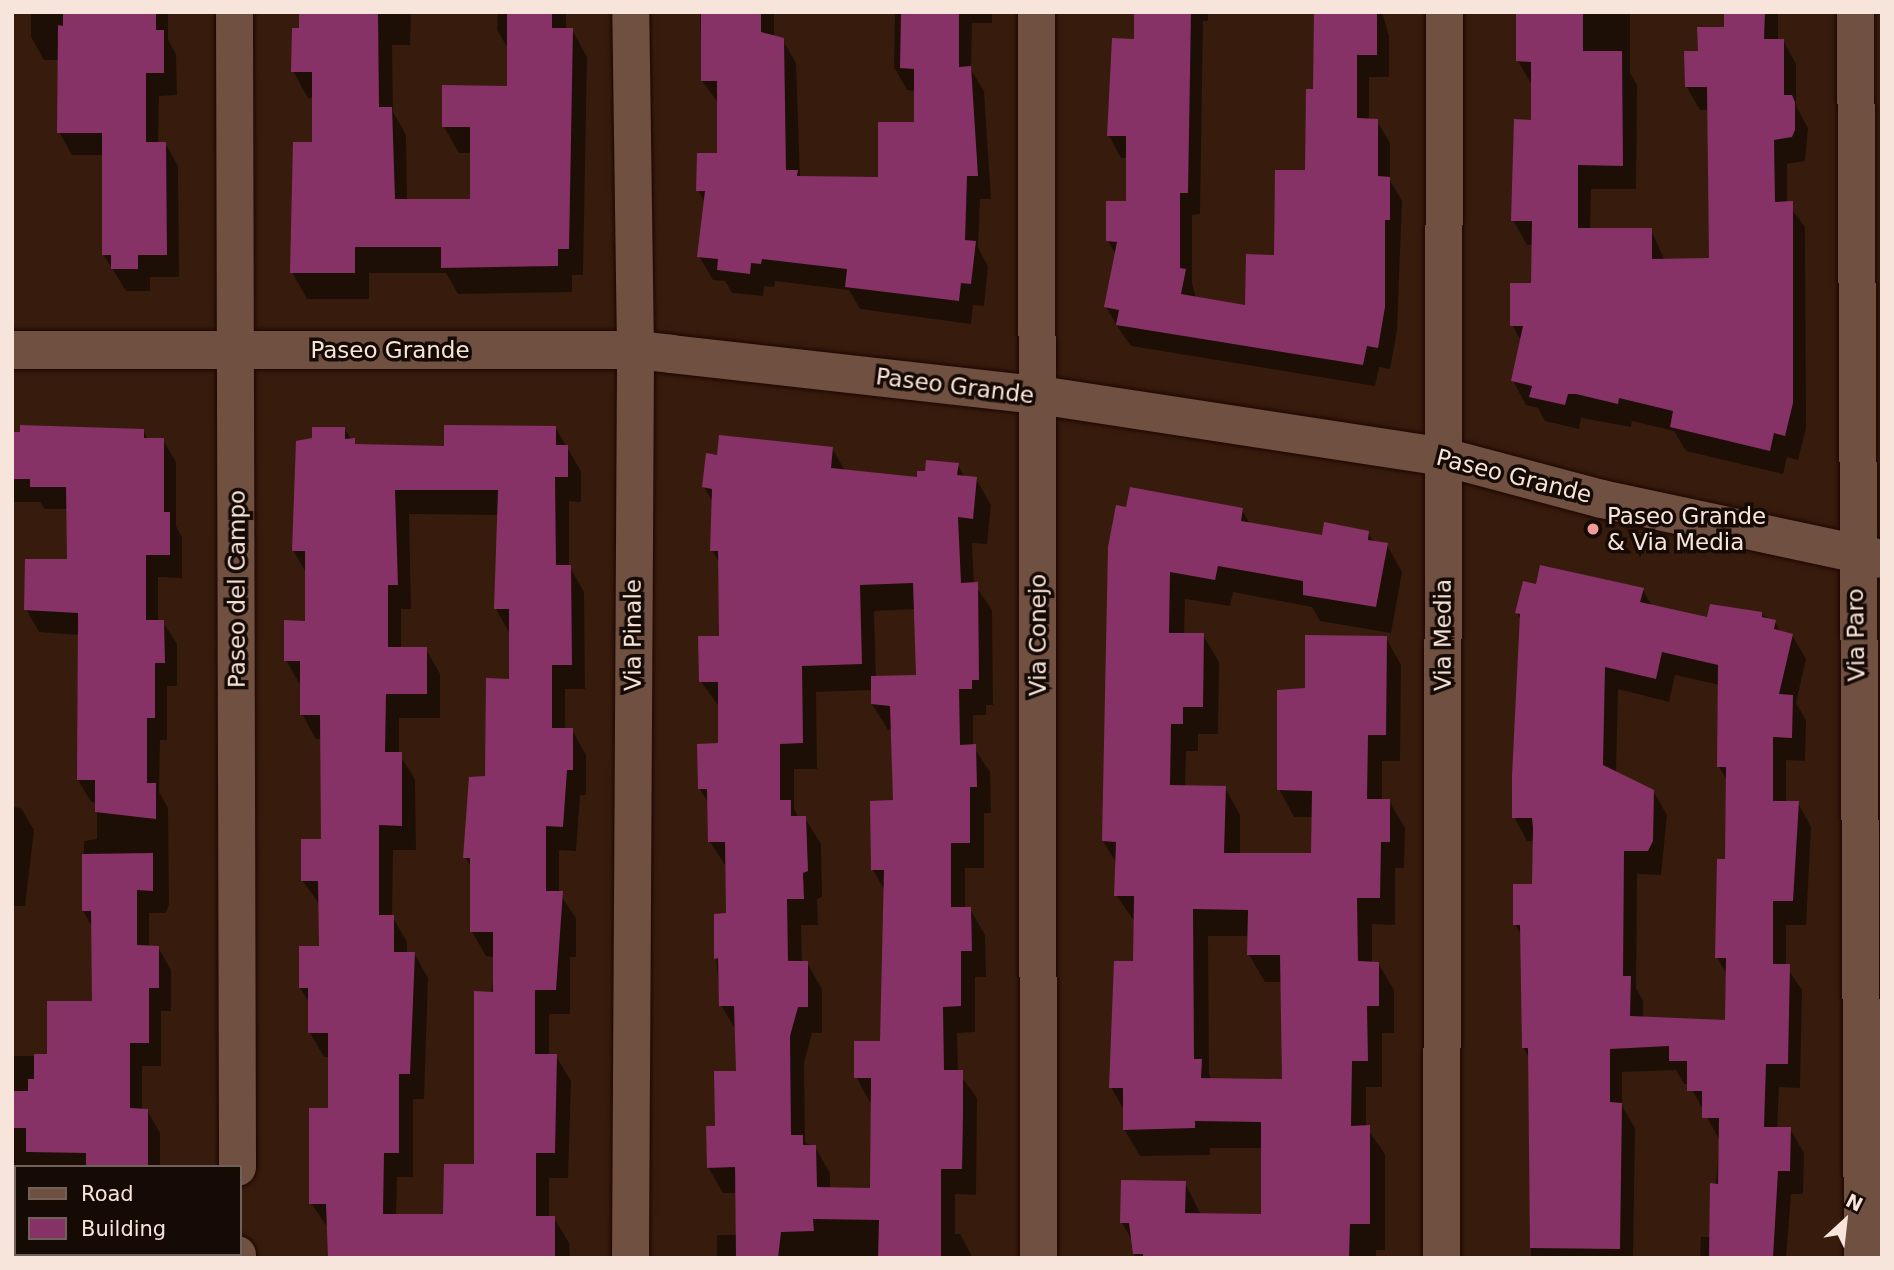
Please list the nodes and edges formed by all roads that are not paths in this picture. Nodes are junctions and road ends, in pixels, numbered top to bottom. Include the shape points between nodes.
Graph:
1 (234, 12) edge
2 (630, 12) edge
3 (1036, 12) edge
4 (1444, 12) edge
5 (1855, 12) edge
6 (12, 349) edge
7 (237, 350) junction
8 (635, 350) junction
9 (1039, 396) junction
10 (1444, 457) junction
11 (1869, 556) edge
12 (237, 1165) edge
13 (630, 1258) edge
14 (1038, 1258) edge
15 (1441, 1258) edge
16 (1862, 1258) edge

1 - 7 street, Paseo del Campo
2 - 8 street, Via Pinale
3 - 9 street, Via Conejo
4 - 10 street, Via Media
5 - 11 street, Via Paro
6 - 7 street, Paseo Grande
7 - 8 street, Paseo Grande
7 - 12 street, Paseo del Campo
8 - 9 street, Paseo Grande
8 - 13 street, Via Pinale
9 - 10 street, Paseo Grande
9 - 14 street, Via Conejo
10 - 11 street, Paseo Grande via 1602,499
10 - 15 street, Via Media
11 - 16 street, Via Paro

